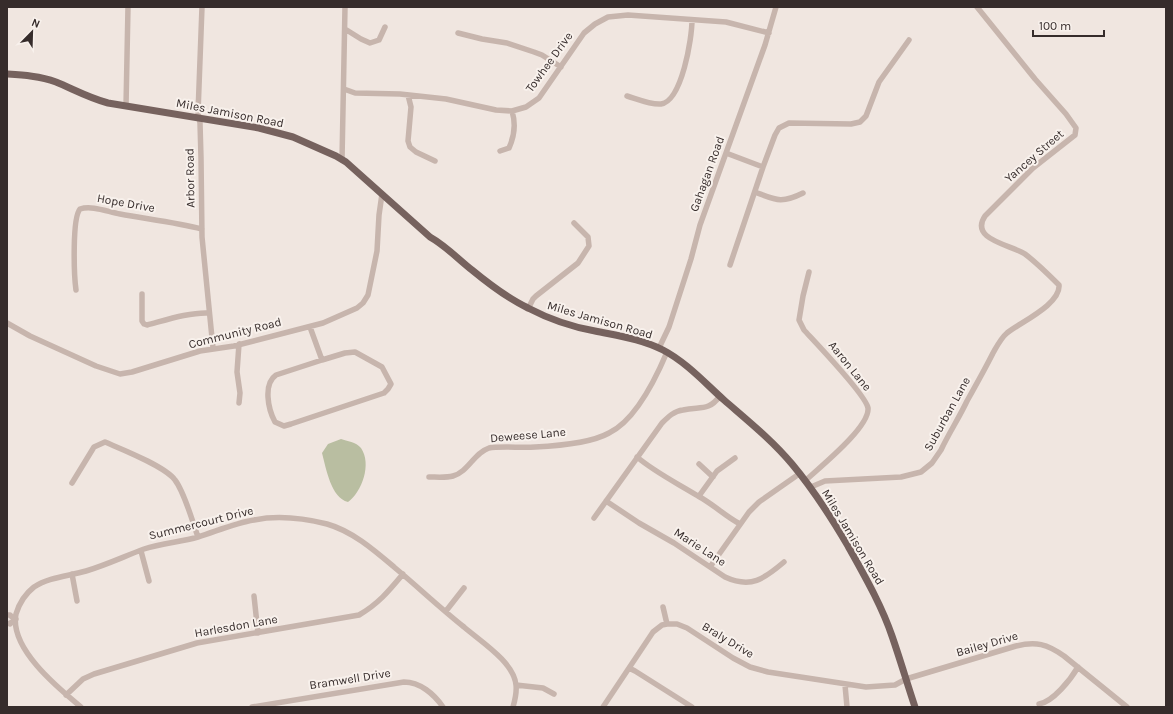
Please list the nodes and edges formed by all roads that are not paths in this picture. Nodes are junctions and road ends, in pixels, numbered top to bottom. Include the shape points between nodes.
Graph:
1 (128, 7) edge
2 (202, 7) edge
3 (345, 7) edge
4 (776, 7) edge
5 (977, 7) edge
6 (692, 20) junction
7 (385, 27) dead end
8 (345, 29) junction
9 (458, 33) dead end
10 (769, 33) junction
11 (909, 40) dead end
12 (561, 67) junction
13 (7, 74) edge
14 (344, 88) junction
15 (408, 95) junction
16 (627, 96) dead end
17 (126, 106) junction
18 (512, 111) junction
19 (199, 118) junction
20 (500, 151) dead end
21 (726, 153) junction
22 (342, 160) junction
23 (436, 161) dead end
24 (763, 167) junction
25 (755, 192) junction
26 (803, 193) dead end
27 (382, 194) junction
28 (574, 223) dead end
29 (202, 229) junction
30 (730, 265) dead end
31 (809, 272) dead end
32 (76, 290) dead end
33 (142, 294) dead end
34 (1050, 302) joint
35 (528, 309) junction
36 (209, 313) junction
37 (7, 323) edge
38 (310, 327) junction
39 (239, 344) junction
40 (213, 348) junction
41 (659, 348) junction
42 (667, 352) junction
43 (322, 360) junction
44 (720, 396) junction
45 (239, 404) dead end
46 (637, 457) junction
47 (735, 458) dead end
48 (699, 464) dead end
49 (799, 474) junction
50 (429, 477) dead end
51 (713, 477) junction
52 (805, 481) junction
53 (72, 484) dead end
54 (811, 487) junction
55 (699, 496) junction
56 (606, 501) junction
57 (594, 518) dead end
58 (740, 524) junction
59 (198, 537) junction
60 (141, 551) junction
61 (784, 562) dead end
62 (710, 567) junction
63 (72, 574) junction
64 (403, 574) junction
65 (149, 581) dead end
66 (464, 588) dead end
67 (254, 596) dead end
68 (77, 601) dead end
69 (662, 607) dead end
70 (446, 611) junction
71 (7, 615) edge
72 (15, 619) junction
73 (7, 624) edge
74 (667, 624) junction
75 (258, 633) junction
76 (1078, 667) junction
77 (629, 668) junction
78 (906, 679) junction
79 (845, 684) junction
80 (516, 685) junction
81 (554, 694) dead end
82 (66, 695) junction
83 (1039, 704) dead end
84 (80, 707) edge
85 (252, 707) edge
86 (443, 707) edge
87 (513, 707) edge
88 (603, 707) edge
89 (692, 707) edge
90 (847, 707) edge
91 (915, 707) edge
92 (1127, 707) edge

1 - 17 street
2 - 19 street, Arbor Road
3 - 8 street
4 - 10 street, Gahagan Road
5 - 34 street, Yancey Street via 1076,128 1075,135 1033,168 985,216 981,225 989,238 1023,252 1059,285 1058,295
6 - 10 street, Towhee Drive via 726,22
6 - 12 street, Towhee Drive via 628,15 608,17 584,34
6 - 16 street via 687,58 671,98 657,104
7 - 8 street via 379,40 370,43
8 - 14 street
9 - 12 street via 507,43 542,55
10 - 21 street, Gahagan Road
11 - 24 street via 879,82 863,120 851,124 785,124 777,131
12 - 18 street, Towhee Drive via 535,101
13 - 17 main road, Miles Jamison Road via 48,80 98,100
14 - 15 street, Towhee Drive via 355,93
14 - 22 street
15 - 18 street, Towhee Drive
15 - 23 street via 411,107 408,141 410,147
17 - 19 main road, Miles Jamison Road
18 - 20 street via 515,132 509,148
19 - 22 main road, Miles Jamison Road via 282,134
19 - 29 street, Arbor Road
21 - 24 street
21 - 41 street, Gahagan Road
22 - 27 main road, Miles Jamison Road
24 - 25 street
25 - 26 street via 779,201
25 - 30 street
27 - 35 main road, Miles Jamison Road via 430,237 441,243 493,287
27 - 38 street, Community Road via 377,251 368,295 354,310
28 - 35 street via 588,237 587,250 578,263 533,299
29 - 32 street, Hope Drive via 90,208 80,209 77,214 74,257
29 - 36 street, Arbor Road
31 - 52 street, Aaron Lane via 798,320 868,407 866,418 860,427
33 - 36 street via 142,321 147,325 202,312
34 - 54 street, Suburban Lane via 1002,339 941,450 925,470 901,477 825,481
35 - 41 main road, Miles Jamison Road via 568,325 634,339
36 - 40 street, Arbor Road
37 - 40 street, Community Road via 96,366 120,374
38 - 39 street, Community Road
38 - 43 street
39 - 40 street, Community Road
39 - 45 street via 236,372 240,393
41 - 42 main road, Miles Jamison Road
42 - 44 main road, Miles Jamison Road
42 - 50 street, Deweese Lane via 637,406 622,424 610,433 554,446 490,448 481,452 454,476
43 - 43 street via 345,352 355,352 382,367 390,384 384,392 291,424 284,426 274,422 269,407 269,387 272,378
44 - 46 street via 708,407 684,410 670,416
44 - 49 main road, Miles Jamison Road via 774,445
46 - 55 street via 673,483
46 - 56 street
47 - 51 street via 719,469
48 - 51 street
49 - 52 main road, Miles Jamison Road
49 - 58 street via 759,502
51 - 55 street
52 - 54 main road, Miles Jamison Road
53 - 59 street via 97,445 105,442 156,466 174,478
54 - 78 main road, Miles Jamison Road via 871,588 892,634
55 - 58 street
56 - 57 street
56 - 62 street, Marie Lane
58 - 62 street
59 - 60 street, Summercourt Drive
59 - 64 street, Summercourt Drive via 254,520 304,519 329,525 370,546
60 - 63 street, Summercourt Drive
60 - 65 street
61 - 62 street, Marie Lane via 766,577 748,582 733,581
63 - 68 street
63 - 72 street, Summercourt Drive via 44,582 34,588 22,600
64 - 70 street, Summercourt Drive
64 - 75 street, Harlesdon Lane via 373,607 359,615
66 - 70 street
67 - 75 street
69 - 74 street
70 - 80 street, Summercourt Drive via 505,663 513,674
71 - 72 street
72 - 73 street
72 - 82 street via 16,629 26,650
74 - 77 street via 653,632
74 - 79 street, Braly Drive via 682,626 733,658 756,669
75 - 82 street, Harlesdon Lane via 197,643 94,674 83,679
76 - 78 street, Bailey Drive via 1060,653 1036,643
76 - 83 street via 1058,692 1046,703
76 - 92 street, Bailey Drive
77 - 88 street
77 - 89 street
78 - 79 street, Braly Drive via 898,684 866,688
78 - 91 main road, Miles Jamison Road
79 - 90 street
80 - 81 street via 542,688
80 - 87 street
82 - 84 street
85 - 86 street, Bramwell Drive via 404,682 428,691

